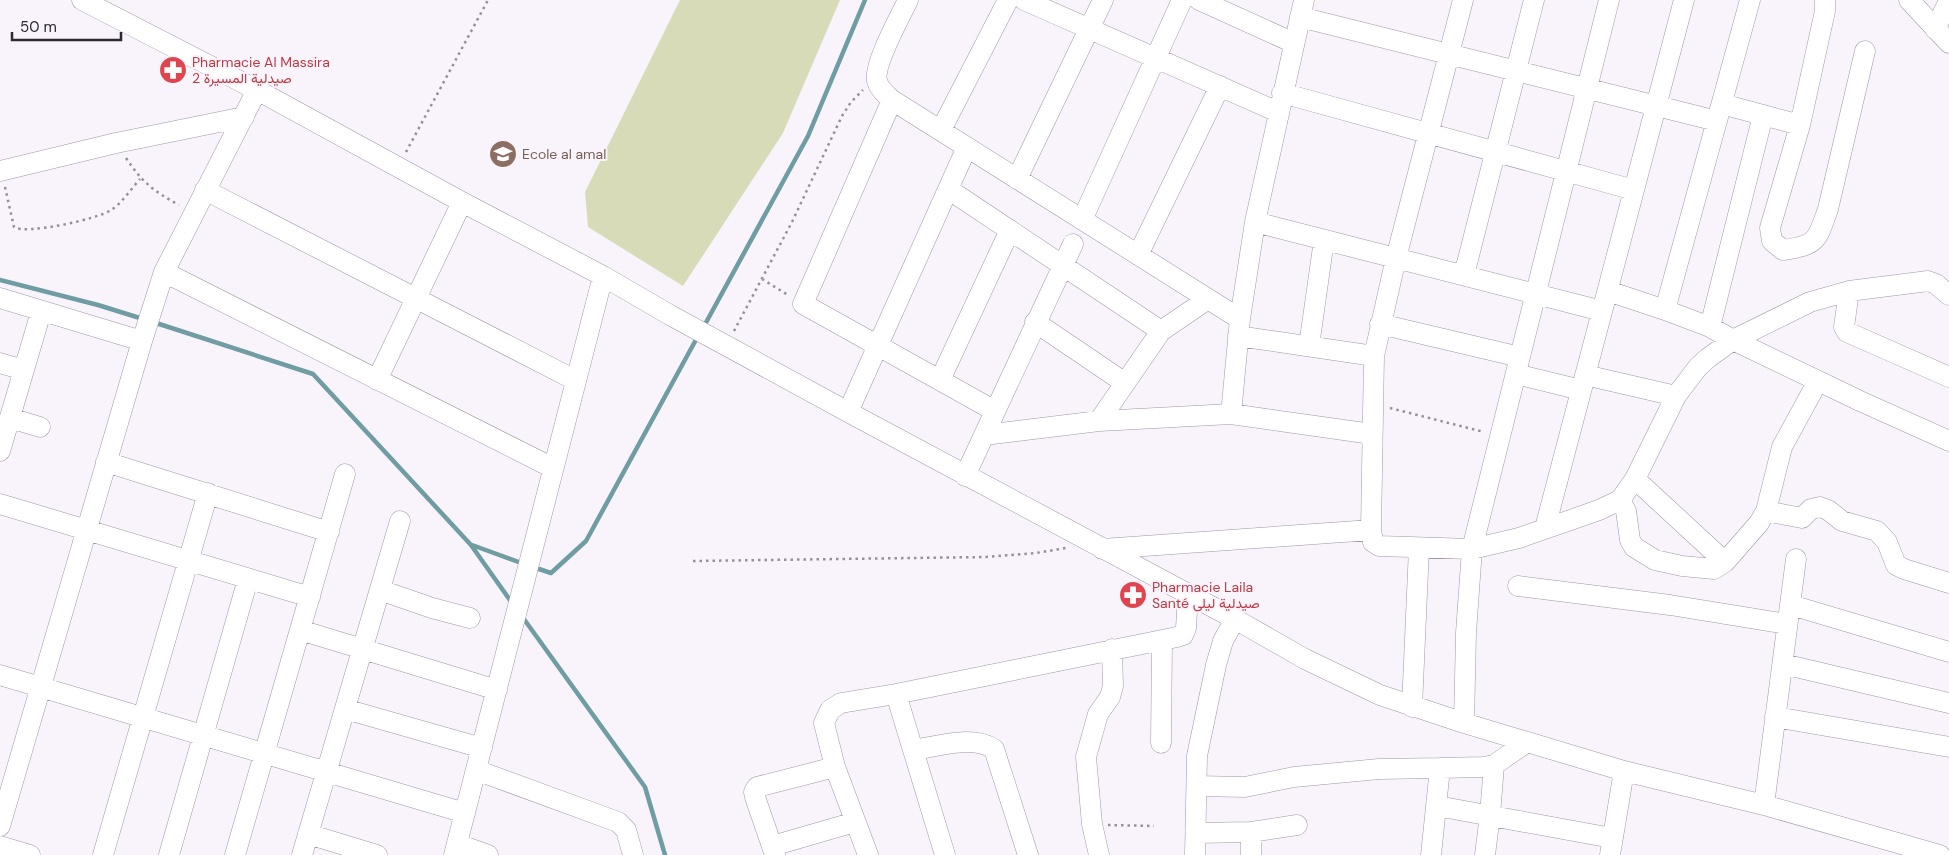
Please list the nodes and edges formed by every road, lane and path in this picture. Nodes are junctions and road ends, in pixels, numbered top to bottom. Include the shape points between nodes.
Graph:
1 (82, 0) edge
2 (488, 0) edge
3 (908, 0) edge
4 (1008, 0) edge
5 (1024, 0) edge
6 (1103, 0) edge
7 (1182, 0) edge
8 (1199, 0) edge
9 (1463, 0) edge
10 (1534, 0) edge
11 (1609, 0) edge
12 (1684, 0) edge
13 (1750, 0) edge
14 (1825, 0) edge
15 (1909, 0) edge
16 (1949, 1) edge
17 (1302, 8) edge
18 (1088, 28) junction
19 (1935, 28) junction
20 (1294, 43) junction
21 (1949, 43) edge
22 (1865, 51) dead end
23 (1449, 54) junction
24 (1156, 58) junction
25 (1516, 71) junction
26 (878, 82) junction
27 (1220, 86) junction
28 (1587, 88) junction
29 (257, 90) junction
30 (892, 100) junction
31 (1280, 102) junction
32 (1656, 105) junction
33 (1719, 112) junction
34 (1763, 115) junction
35 (244, 117) junction
36 (1800, 125) junction
37 (941, 130) junction
38 (1428, 133) junction
39 (116, 143) junction
40 (967, 147) junction
41 (1495, 152) junction
42 (399, 166) junction
43 (0, 171) edge
44 (1566, 172) junction
45 (140, 179) junction
46 (1017, 179) junction
47 (948, 189) junction
48 (205, 190) junction
49 (1634, 190) junction
50 (462, 202) junction
51 (193, 213) junction
52 (1082, 220) junction
53 (1255, 222) junction
54 (1010, 230) junction
55 (1324, 240) junction
56 (1073, 244) dead end
57 (1138, 255) junction
58 (1396, 258) junction
59 (1062, 265) junction
60 (164, 272) junction
61 (603, 276) junction
62 (1464, 276) junction
63 (762, 279) junction
64 (1608, 291) junction
65 (1849, 292) junction
66 (1536, 294) junction
67 (1949, 295) edge
68 (0, 298) edge
69 (416, 298) junction
70 (1208, 299) junction
71 (803, 304) junction
72 (1665, 310) junction
73 (1602, 311) junction
74 (42, 312) junction
75 (1035, 322) junction
76 (1380, 324) junction
77 (1239, 327) junction
78 (1710, 327) junction
79 (1160, 331) junction
80 (143, 336) junction
81 (1733, 340) junction
82 (719, 342) junction
83 (878, 345) junction
84 (1309, 346) junction
85 (1374, 356) junction
86 (0, 363) edge
87 (1518, 365) junction
88 (24, 370) junction
89 (1949, 377) edge
90 (377, 380) junction
91 (575, 380) junction
92 (940, 380) junction
93 (1818, 381) junction
94 (1125, 382) junction
95 (1583, 383) junction
96 (1676, 396) junction
97 (1373, 404) junction
98 (995, 411) junction
99 (848, 412) junction
100 (1231, 414) junction
101 (1099, 421) junction
102 (40, 427) dead end
103 (4, 433) edge
104 (1372, 434) junction
105 (984, 435) junction
106 (1500, 436) junction
107 (1949, 441) edge
108 (106, 462) junction
109 (553, 468) junction
110 (346, 474) dead end
111 (965, 476) junction
112 (1635, 479) junction
113 (208, 494) junction
114 (1620, 500) junction
115 (0, 504) edge
116 (1766, 511) junction
117 (400, 521) dead end
118 (1545, 528) junction
119 (86, 530) junction
120 (1371, 530) junction
121 (329, 532) junction
122 (1097, 546) junction
123 (1418, 548) junction
124 (1472, 549) junction
125 (1796, 559) dead end
126 (188, 561) junction
127 (693, 561) dead end
128 (1725, 562) junction
129 (248, 579) junction
130 (1949, 583) edge
131 (1518, 586) dead end
132 (380, 590) junction
133 (1188, 596) junction
134 (310, 597) junction
135 (1789, 614) junction
136 (470, 618) dead end
137 (1235, 619) junction
138 (300, 630) junction
139 (1162, 640) junction
140 (362, 649) junction
141 (1112, 649) junction
142 (1949, 652) edge
143 (1783, 664) junction
144 (0, 675) edge
145 (40, 687) junction
146 (497, 690) junction
147 (896, 694) junction
148 (1949, 703) edge
149 (1412, 707) junction
150 (345, 709) junction
151 (143, 717) junction
152 (1775, 717) junction
153 (1464, 724) junction
154 (203, 735) junction
155 (1528, 742) junction
156 (1161, 743) dead end
157 (1949, 746) edge
158 (482, 748) junction
159 (914, 750) junction
160 (264, 754) junction
161 (1494, 765) junction
162 (835, 767) junction
163 (1440, 768) junction
164 (476, 770) junction
165 (1624, 771) junction
166 (326, 772) junction
167 (1197, 786) junction
168 (1764, 805) junction
169 (1436, 806) junction
170 (465, 813) junction
171 (1, 815) edge
172 (1490, 815) junction
173 (855, 822) junction
174 (1092, 824) junction
175 (1297, 825) dead end
176 (1154, 826) dead end
177 (1196, 832) junction
178 (1251, 832) junction
179 (308, 834) junction
180 (0, 846) edge
181 (1611, 846) edge
182 (455, 850) edge
183 (774, 850) edge
184 (30, 855) edge
185 (103, 855) edge
186 (169, 855) edge
187 (235, 855) edge
188 (302, 855) edge
189 (377, 855) edge
190 (488, 855) edge
191 (633, 855) edge
192 (868, 855) edge
193 (945, 855) edge
194 (1028, 855) edge
195 (1099, 855) edge
196 (1195, 855) edge
197 (1251, 855) edge
198 (1431, 855) edge
199 (1485, 855) edge
200 (1940, 855) edge

1 - 29 street
2 - 42 path
3 - 26 street via 877,69
4 - 37 street
5 - 18 street
6 - 18 street
7 - 24 street
8 - 20 street
9 - 23 street
10 - 25 street
11 - 28 street
12 - 32 street
13 - 33 street
14 - 36 street
15 - 19 street
16 - 19 street
17 - 20 street
17 - 23 street
18 - 24 street
18 - 46 street
19 - 21 street
20 - 31 street
22 - 36 street via 1820,232 1804,247 1783,250 1772,241 1770,228
23 - 25 street
23 - 38 street
24 - 27 street
24 - 52 street
25 - 28 street
25 - 41 street
26 - 30 street
26 - 63 path via 859,93 842,116
27 - 31 street
27 - 57 street
28 - 32 street
28 - 44 street
29 - 35 street
29 - 42 street
30 - 37 street
30 - 71 street
31 - 38 street
31 - 53 street
32 - 33 street
32 - 49 street
33 - 34 street
33 - 72 street
34 - 36 street
34 - 78 street
35 - 39 street
35 - 48 street
37 - 40 street
38 - 41 street
38 - 58 street
39 - 43 street
39 - 45 path
40 - 46 street
40 - 47 street
41 - 44 street
41 - 62 street
42 - 50 street
43 - 45 path via 14,227 24,230 88,220 104,214 113,209
44 - 49 street
44 - 66 street
45 - 51 path
46 - 52 street
47 - 54 street
47 - 83 street
48 - 51 street
48 - 69 street
49 - 64 street
50 - 61 street
50 - 69 street
51 - 60 street
52 - 57 street
53 - 55 street
53 - 77 street
54 - 59 street
54 - 92 street
55 - 58 street
55 - 84 street
56 - 59 street
57 - 70 street
58 - 62 street
58 - 76 street
59 - 75 street
59 - 79 street
60 - 80 street
60 - 90 street
61 - 82 street
61 - 91 street
62 - 66 street
63 - 71 path
63 - 82 path
64 - 72 street
64 - 73 street
65 - 67 street via 1928,281
65 - 81 street via 1801,306
65 - 89 street via 1844,327 1847,332
66 - 73 street
66 - 87 street
68 - 74 street
69 - 90 street
69 - 91 street
70 - 77 street
70 - 79 street
71 - 83 street
72 - 78 street
73 - 95 street
74 - 80 street
74 - 88 street
75 - 94 street
75 - 98 street
76 - 85 street
76 - 87 street
77 - 84 street
77 - 100 street
78 - 81 street
79 - 94 street
80 - 108 street
81 - 93 street
81 - 96 street via 1703,362
82 - 99 street
83 - 92 street
83 - 99 street
84 - 85 street
85 - 97 street
86 - 88 street
87 - 95 street
87 - 106 street
88 - 103 street
90 - 109 street
91 - 109 street
92 - 98 street
93 - 107 street
93 - 116 street via 1782,447
94 - 101 street
95 - 96 street
95 - 118 street
96 - 112 street
97 - 104 street
97 - 106 path
98 - 105 street
99 - 111 street
100 - 101 street
100 - 104 street
101 - 105 street
102 - 103 street
104 - 120 street
105 - 111 street
106 - 124 street
108 - 113 street
108 - 119 street
109 - 146 street
110 - 121 street
111 - 122 street
112 - 114 street
112 - 128 street
113 - 121 street
113 - 126 street
114 - 118 street
114 - 128 street via 1628,518 1634,547 1655,560 1714,569
115 - 119 street
116 - 128 street
116 - 130 street via 1802,518 1811,509 1820,507 1828,510 1842,521 1881,534 1896,565
117 - 132 street
118 - 124 street
119 - 126 street
119 - 145 street
120 - 122 street
120 - 123 street via 1373,542 1378,546
121 - 134 street
122 - 127 path via 986,557
122 - 133 street
123 - 124 street
123 - 149 street
124 - 153 street
125 - 135 street
126 - 129 street
126 - 151 street
129 - 134 street
129 - 154 street
131 - 135 street via 1670,605
132 - 136 street
132 - 140 street
133 - 137 street
133 - 139 street via 1183,634
134 - 138 street
135 - 142 street
135 - 143 street
137 - 149 street via 1305,659
137 - 167 street via 1223,641 1216,665 1197,756
138 - 140 street
138 - 160 street
139 - 141 street
139 - 156 street
140 - 146 street
140 - 150 street
141 - 147 street
141 - 174 street via 1114,686 1098,714 1086,757
143 - 148 street
143 - 152 street
144 - 145 street
145 - 151 street
145 - 171 street
146 - 158 street
147 - 159 street
147 - 162 street via 841,703 830,710 824,723
149 - 153 street
150 - 158 street
150 - 166 street
151 - 154 street
151 - 185 street
152 - 157 street
152 - 168 street
153 - 155 street
154 - 160 street
154 - 186 street
155 - 161 street
155 - 165 street
158 - 164 street
159 - 193 street
159 - 194 street via 971,742 994,749
160 - 166 street
160 - 187 street
161 - 163 street
161 - 172 street
162 - 173 street
162 - 183 street via 757,787 755,797
163 - 167 street via 1379,768 1245,787
163 - 169 street
164 - 170 street
164 - 191 street via 618,822 626,830
165 - 168 street
165 - 181 street
166 - 170 street
166 - 179 street
167 - 177 street
168 - 200 street
169 - 172 street
169 - 198 street
170 - 182 street
172 - 181 street
172 - 199 street
173 - 183 street
173 - 192 street
174 - 176 path
174 - 195 street
175 - 178 street
177 - 178 street
177 - 196 street
178 - 197 street
179 - 188 street
179 - 189 street
180 - 184 street
182 - 190 street

